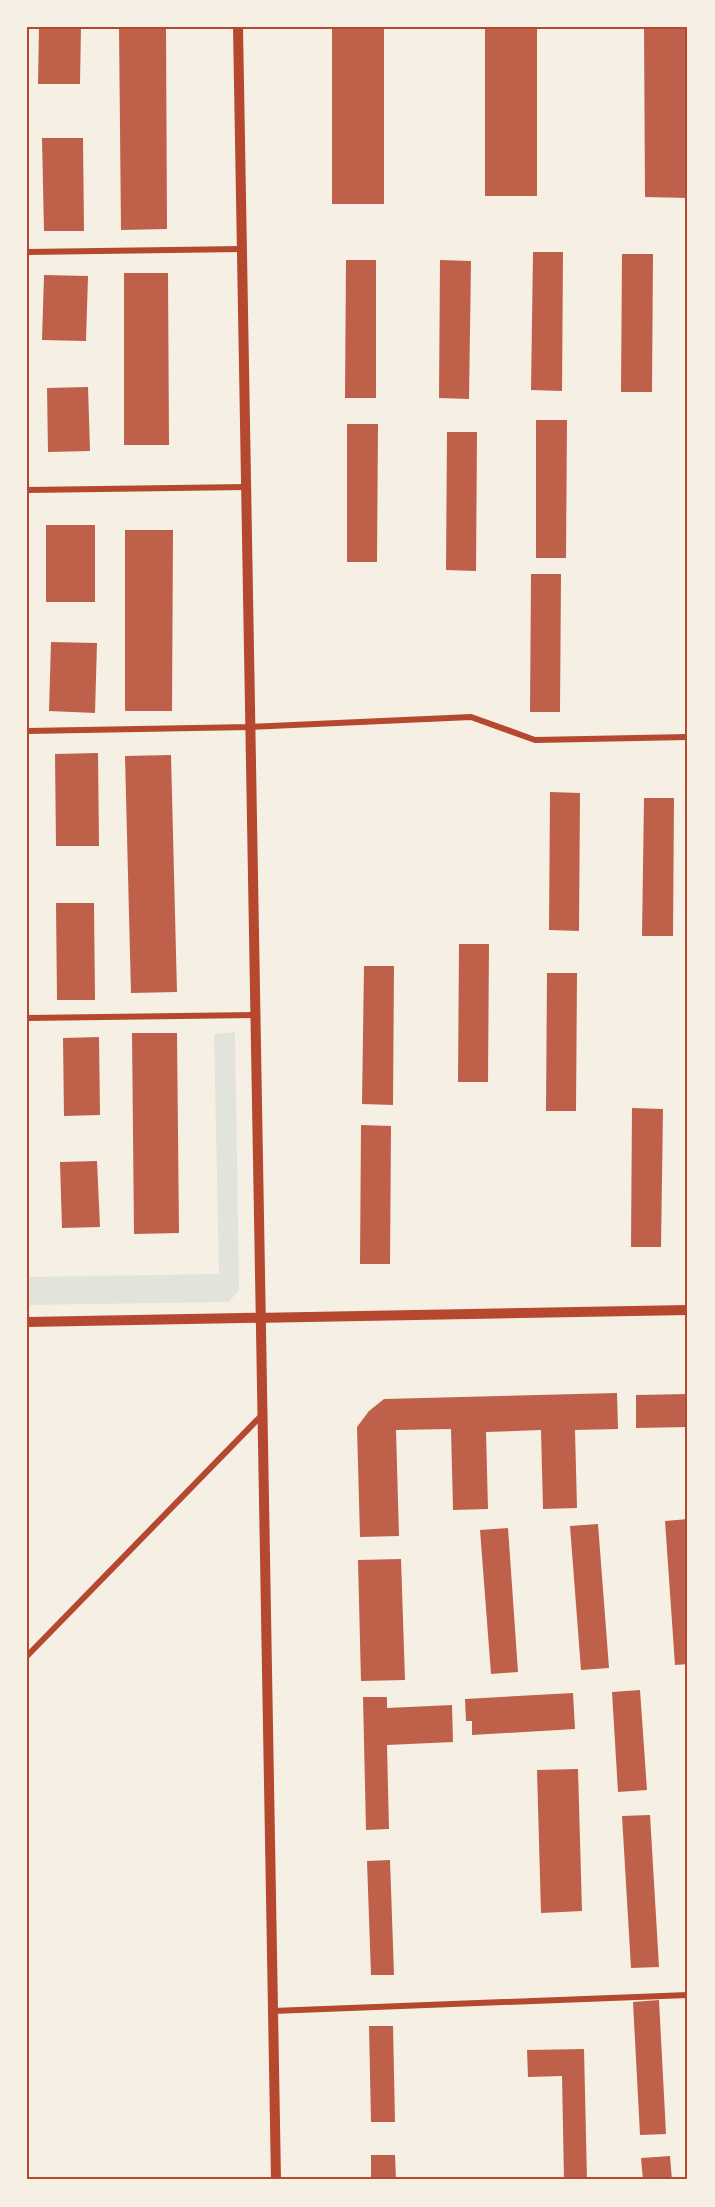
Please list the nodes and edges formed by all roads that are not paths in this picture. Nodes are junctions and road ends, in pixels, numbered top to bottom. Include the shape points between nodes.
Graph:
1 (238, 27) edge
2 (242, 249) junction
3 (27, 252) edge
4 (246, 487) junction
5 (27, 490) edge
6 (250, 727) junction
7 (27, 731) edge
8 (688, 737) edge
9 (255, 1015) junction
10 (27, 1018) edge
11 (688, 1311) edge
12 (260, 1318) junction
13 (27, 1322) edge
14 (262, 1415) junction
15 (27, 1656) edge
16 (688, 1995) edge
17 (273, 2011) junction
18 (276, 2180) edge

1 - 2 street
2 - 3 street
2 - 4 street
4 - 5 street
4 - 6 street
6 - 7 street
6 - 8 street via 471,717 535,740
6 - 9 street
9 - 10 street
9 - 12 street
11 - 12 street
12 - 13 street
12 - 14 street
14 - 15 street
14 - 17 street
16 - 17 street
17 - 18 street

